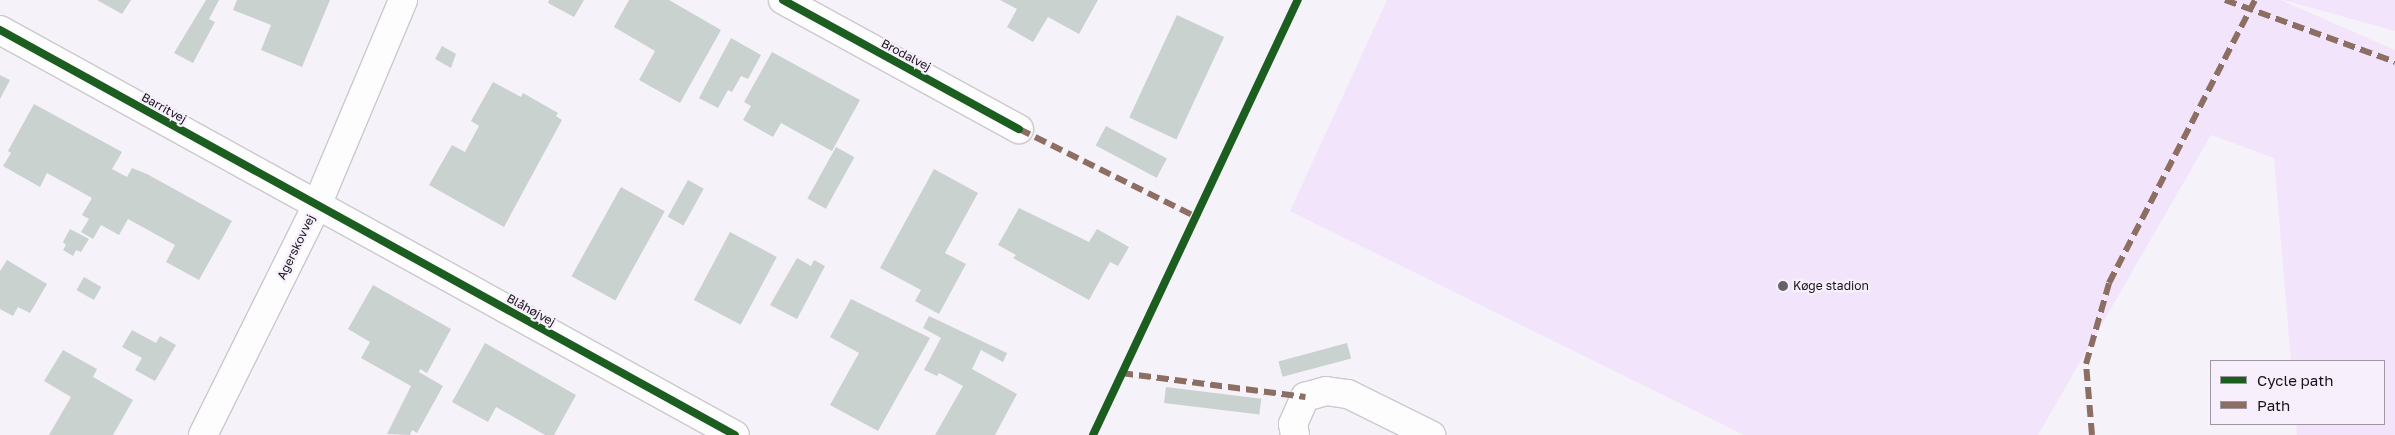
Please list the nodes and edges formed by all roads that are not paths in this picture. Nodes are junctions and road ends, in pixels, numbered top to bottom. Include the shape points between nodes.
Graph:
1 (403, 0) edge
2 (783, 0) edge
3 (0, 30) edge
4 (1019, 129) dead end
5 (317, 205) junction
6 (203, 435) edge
7 (735, 435) edge
8 (1294, 435) edge
9 (1431, 435) edge

1 - 5 street, Agerskovvej
2 - 4 street, Brodalvej
3 - 5 street, Barritvej
5 - 6 street, Agerskovvej
5 - 7 street, Blåhøjvej
8 - 9 street via 1294,424 1305,397 1326,391 1348,394

